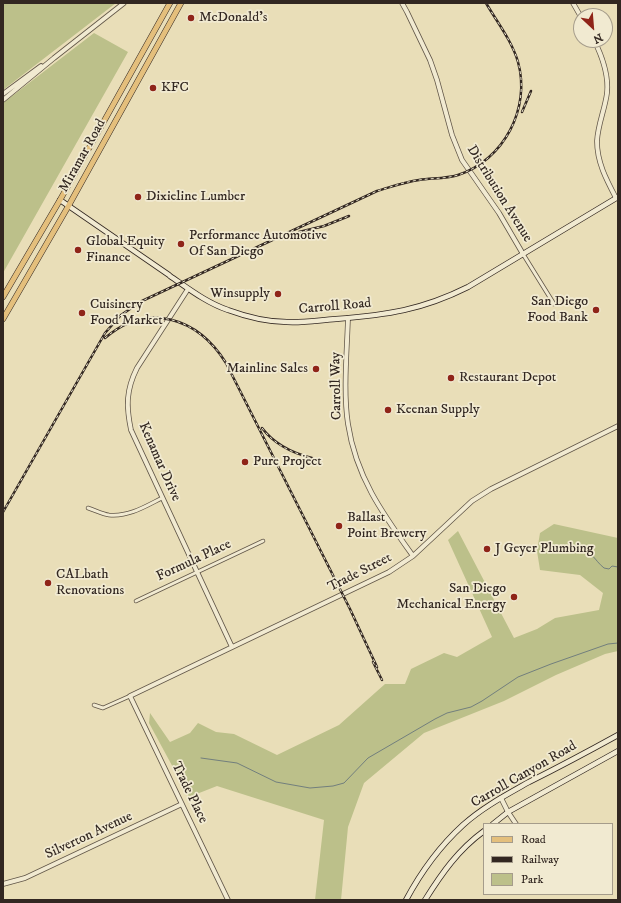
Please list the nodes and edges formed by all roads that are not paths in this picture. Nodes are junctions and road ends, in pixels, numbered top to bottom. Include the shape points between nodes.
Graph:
1 (124, 3) edge
2 (170, 3) edge
3 (181, 3) edge
4 (402, 3) edge
5 (598, 48) edge
6 (54, 58) junction
7 (3, 94) edge
8 (3, 100) edge
9 (617, 197) edge
10 (60, 200) junction
11 (69, 205) junction
12 (523, 254) junction
13 (188, 289) junction
14 (3, 297) edge
15 (554, 304) dead end
16 (348, 318) junction
17 (3, 319) edge
18 (618, 426) edge
19 (162, 498) junction
20 (88, 508) dead end
21 (263, 541) dead end
22 (413, 556) junction
23 (198, 571) junction
24 (136, 601) dead end
25 (232, 647) junction
26 (130, 696) junction
27 (94, 705) dead end
28 (618, 735) edge
29 (618, 751) edge
30 (501, 798) junction
31 (182, 804) junction
32 (508, 812) junction
33 (494, 823) edge
34 (515, 823) edge
35 (483, 832) edge
36 (3, 884) edge
37 (228, 900) edge
38 (406, 900) edge
39 (425, 900) edge

1 - 6 street
2 - 10 main road, Miramar Road
3 - 11 main road, Miramar Road
4 - 12 street, Distribution Avenue via 430,60 462,160 499,213
5 - 9 street via 605,68 607,92 598,132 599,161 603,174
6 - 7 street
6 - 8 street
9 - 12 main road, Carroll Road
10 - 11 main road, Carroll Road
10 - 14 main road, Miramar Road
11 - 13 main road, Carroll Road
11 - 17 main road, Miramar Road
12 - 15 street, Distribution Avenue
12 - 16 main road, Carroll Road via 468,287 435,302 407,310
13 - 16 main road, Carroll Road via 227,310 248,317 288,322
13 - 19 street, Kenamar Drive via 137,368 127,396 131,430
16 - 22 street, Carroll Way via 346,404 354,450 379,509
18 - 22 street, Trade Street via 472,501
19 - 20 street via 128,514 108,514
19 - 23 street, Kenamar Drive
21 - 23 street, Formula Place
22 - 25 street, Trade Street via 389,572
23 - 24 street, Formula Place
23 - 25 street, Kenamar Drive
25 - 26 street, Trade Street
26 - 27 street, Trade Street via 103,708
26 - 31 street, Trade Place
28 - 30 main road, Carroll Canyon Road
29 - 32 main road, Carroll Canyon Road
30 - 32 street
30 - 38 main road, Carroll Canyon Road via 452,835 429,864
31 - 36 street, Silverton Avenue via 26,877
31 - 37 street, Trade Place
32 - 33 main road, Carroll Canyon Road
32 - 34 street
35 - 39 main road, Carroll Canyon Road via 457,855

